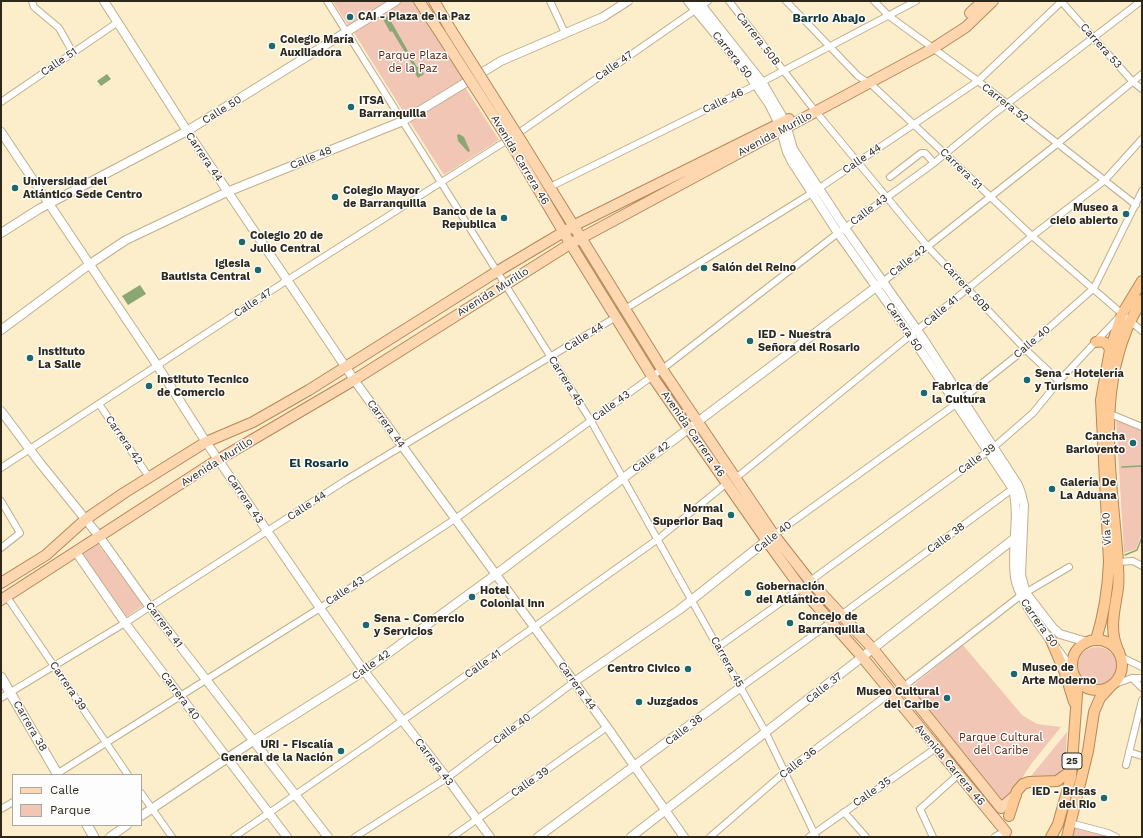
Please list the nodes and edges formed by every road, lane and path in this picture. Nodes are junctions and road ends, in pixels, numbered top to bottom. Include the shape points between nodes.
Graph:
1 (32, 1) edge
2 (104, 1) edge
3 (327, 1) edge
4 (396, 1) edge
5 (434, 1) edge
6 (550, 1) edge
7 (628, 1) edge
8 (688, 1) edge
9 (729, 1) edge
10 (786, 1) edge
11 (874, 1) edge
12 (916, 1) edge
13 (983, 1) edge
14 (993, 1) edge
15 (1062, 1) edge
16 (1141, 1) edge
17 (701, 4) edge
18 (421, 5) edge
19 (889, 16) junction
20 (118, 22) junction
21 (347, 32) junction
22 (447, 33) junction
23 (565, 33) junction
24 (1094, 37) junction
25 (830, 47) junction
26 (929, 47) junction
27 (73, 53) junction
28 (783, 70) junction
29 (482, 71) junction
30 (1142, 74) edge
31 (467, 80) junction
32 (978, 81) junction
33 (865, 82) junction
34 (1133, 82) junction
35 (759, 83) junction
36 (1142, 89) edge
37 (1, 102) edge
38 (1006, 104) junction
39 (814, 109) junction
40 (402, 120) junction
41 (912, 124) junction
42 (783, 126) junction
43 (187, 131) junction
44 (1, 132) edge
45 (520, 132) junction
46 (1142, 139) edge
47 (506, 141) junction
48 (1057, 144) junction
49 (521, 150) junction
50 (945, 154) junction
51 (858, 163) junction
52 (934, 163) junction
53 (890, 177) dead end
54 (1105, 180) junction
55 (442, 182) junction
56 (550, 187) junction
57 (815, 190) junction
58 (1142, 191) edge
59 (227, 192) junction
60 (990, 196) junction
61 (886, 197) junction
62 (50, 204) junction
63 (1136, 205) junction
64 (557, 221) junction
65 (574, 225) junction
66 (841, 231) junction
67 (563, 232) junction
68 (1, 233) edge
69 (1032, 236) junction
70 (582, 237) junction
71 (552, 239) junction
72 (570, 244) junction
73 (928, 247) junction
74 (90, 264) junction
75 (497, 271) junction
76 (286, 281) junction
77 (884, 281) junction
78 (1142, 281) edge
79 (505, 284) junction
80 (876, 286) junction
81 (1094, 288) junction
82 (967, 289) junction
83 (1142, 300) edge
84 (625, 309) junction
85 (1122, 314) junction
86 (616, 318) junction
87 (1130, 320) junction
88 (1, 330) edge
89 (918, 330) junction
90 (1142, 331) edge
91 (911, 336) junction
92 (1096, 342) junction
93 (1025, 349) junction
94 (1110, 350) junction
95 (551, 358) junction
96 (158, 366) junction
97 (346, 367) junction
98 (662, 369) junction
99 (652, 376) junction
100 (354, 380) junction
101 (1059, 381) junction
102 (963, 398) junction
103 (99, 404) junction
104 (956, 404) junction
105 (1, 411) edge
106 (1108, 414) junction
107 (591, 421) junction
108 (693, 425) junction
109 (1142, 427) edge
110 (206, 442) junction
111 (402, 446) junction
112 (991, 449) junction
113 (30, 450) junction
114 (218, 460) junction
115 (1, 468) edge
116 (149, 477) junction
117 (623, 478) junction
118 (732, 481) junction
119 (1015, 487) junction
120 (1, 501) edge
121 (86, 519) junction
122 (455, 519) junction
123 (267, 531) junction
124 (99, 536) junction
125 (770, 538) junction
126 (1015, 538) junction
127 (658, 539) junction
128 (1, 548) edge
129 (76, 552) junction
130 (1118, 562) junction
131 (1142, 566) edge
132 (1069, 567) dead end
133 (495, 575) junction
134 (810, 581) junction
135 (1, 583) edge
136 (801, 588) junction
137 (1023, 594) junction
138 (4, 599) edge
139 (692, 600) junction
140 (150, 606) junction
141 (320, 608) junction
142 (841, 615) junction
143 (125, 623) junction
144 (830, 623) junction
145 (534, 628) junction
146 (1051, 640) junction
147 (1091, 641) junction
148 (718, 646) junction
149 (873, 649) junction
150 (1120, 654) junction
151 (863, 658) junction
152 (55, 666) junction
153 (1142, 667) edge
154 (1072, 670) junction
155 (364, 671) junction
156 (1, 677) edge
157 (1132, 678) junction
158 (1142, 678) edge
159 (205, 679) junction
160 (1078, 681) junction
161 (574, 682) junction
162 (1113, 685) junction
163 (741, 687) junction
164 (903, 687) junction
165 (1142, 688) edge
166 (10, 692) junction
167 (890, 693) junction
168 (179, 696) junction
169 (1, 698) edge
170 (1142, 700) edge
171 (1076, 708) junction
172 (403, 720) junction
173 (1140, 720) edge
174 (607, 727) junction
175 (766, 733) junction
176 (253, 740) junction
177 (107, 742) junction
178 (936, 748) junction
179 (1129, 752) junction
180 (1142, 756) edge
181 (227, 759) junction
182 (1126, 765) dead end
183 (635, 767) junction
184 (1071, 771) junction
185 (785, 772) junction
186 (56, 774) edge
187 (59, 774) edge
188 (127, 774) edge
189 (958, 775) junction
190 (447, 778) junction
191 (142, 794) edge
192 (1016, 795) junction
193 (296, 796) junction
194 (12, 803) edge
195 (152, 808) junction
196 (1, 809) edge
197 (666, 811) junction
198 (844, 812) junction
199 (270, 813) junction
200 (142, 815) edge
201 (1009, 816) joint
202 (477, 820) junction
203 (1070, 823) junction
204 (88, 826) edge
205 (126, 826) edge
206 (1006, 834) edge
207 (813, 836) edge
208 (94, 837) edge
209 (110, 837) edge
210 (172, 837) edge
211 (234, 837) edge
212 (287, 837) edge
213 (328, 837) edge
214 (355, 837) edge
215 (452, 837) edge
216 (490, 837) edge
217 (538, 837) edge
218 (631, 837) edge
219 (684, 837) edge
220 (710, 837) edge
221 (866, 837) edge
222 (934, 837) edge
223 (996, 837) edge
224 (1051, 837) edge
225 (1068, 837) edge
226 (1116, 837) edge

1 - 27 street via 34,7 59,28
2 - 20 street, Carrera 44
3 - 21 street, Carrera 45
4 - 21 street, Calle 50
5 - 22 main road, Avenida Carrera 46
5 - 29 street
6 - 23 street
7 - 23 street, Calle 48 via 603,17
8 - 17 street, Carrera 50
9 - 28 street, Carrera 50B
10 - 25 street, Carrera 51
11 - 19 street, Carrera 52
12 - 19 street, Calle 46
13 - 26 main road, Avenida Murillo
14 - 26 main road, Avenida Murillo via 966,27
15 - 24 street, Carrera 53
15 - 32 street, Calle 44
16 - 24 street, Calle 43
17 - 35 street, Carrera 50
17 - 45 street, Calle 47
18 - 22 main road, Avenida Carrera 46
18 - 31 street
19 - 25 street, Calle 46
19 - 26 street, Carrera 52
20 - 27 street, Calle 51
20 - 43 street, Carrera 44
21 - 40 street, Carrera 45
21 - 43 street, Calle 50
22 - 49 main road, Avenida Carrera 46, bridge
23 - 29 street, Calle 48
24 - 34 street, Carrera 53
24 - 38 street, Calle 43
25 - 28 street, Calle 46
25 - 33 street, Carrera 51
26 - 32 street, Carrera 52
26 - 33 main road, Avenida Murillo
27 - 37 street, Calle 51
28 - 35 street, Calle 46
28 - 39 street, Carrera 50B
29 - 31 street, Calle 48
29 - 45 street
30 - 34 street, Calle 42
31 - 40 street, Calle 48
31 - 47 street
32 - 38 street, Carrera 52
32 - 41 street, Calle 44
33 - 39 main road, Avenida Murillo
33 - 41 street, Carrera 51
34 - 36 street, Carrera 53
34 - 48 street, Calle 42
35 - 42 street, Carrera 50
35 - 56 street, Calle 46
38 - 48 street, Carrera 52
38 - 50 street, Calle 43
39 - 42 main road, Avenida Murillo
39 - 51 street, Carrera 50B
40 - 55 street, Carrera 45
40 - 59 street, Calle 48
41 - 50 street, Carrera 51
41 - 51 street, Calle 44
42 - 57 street, Carrera 50 via 787,152
42 - 65 main road, Avenida Murillo
42 - 70 main road, Avenida Murillo
43 - 59 street, Carrera 44
43 - 62 street, Calle 50
44 - 62 street, Carrera 43
45 - 49 street via 528,145
46 - 54 street, Calle 41
47 - 49 street via 513,154
47 - 55 street, Calle 47
48 - 54 street, Carrera 52
48 - 60 street, Calle 42
49 - 56 main road, Avenida Carrera 46
49 - 64 main road, Avenida Carrera 46
50 - 52 street, Calle 43
50 - 60 street, Carrera 51
51 - 57 street, Calle 44
51 - 61 street, Carrera 50B
52 - 53 street via 925,153 921,153
52 - 61 street, Calle 43
54 - 63 street, Carrera 52
54 - 69 street, Calle 41
55 - 75 street, Carrera 45
55 - 76 street, Calle 47
56 - 65 main road, Avenida Carrera 46
57 - 66 street, Carrera 50
57 - 84 street, Calle 44
58 - 63 street, Calle 40
59 - 74 street, Calle 48 via 126,240
59 - 76 street, Carrera 44
60 - 69 street, Carrera 51
60 - 73 street, Calle 42
61 - 66 street, Calle 43
61 - 73 street, Carrera 50B
62 - 68 street, Calle 50
62 - 74 street, Carrera 43
63 - 81 street, Calle 40
64 - 67 main road, Avenida Carrera 46
64 - 71 main road via 557,230
65 - 67 main road, Avenida Murillo
65 - 70 main road, Avenida Carrera 46
66 - 77 street, Carrera 50
66 - 80 street, Carrera 50
66 - 98 street, Calle 43
67 - 71 main road, Avenida Murillo
67 - 72 main road, Avenida Carrera 46
69 - 81 street, Carrera 51
69 - 82 street, Calle 41
70 - 72 main road, Avenida Murillo
70 - 84 main road, Avenida Carrera 46
71 - 75 main road, Avenida Murillo
72 - 79 main road, Avenida Murillo
72 - 86 main road, Avenida Carrera 46
73 - 77 street, Calle 42
73 - 82 street, Carrera 50B
74 - 88 street, Calle 48
74 - 96 street, Carrera 43
75 - 79 street, Carrera 45
75 - 97 main road, Avenida Murillo
76 - 96 street, Calle 47
76 - 97 street, Carrera 44
77 - 80 street, Calle 42
77 - 89 street, Carrera 50
78 - 85 highway, Vía 40
79 - 95 street, Carrera 45
79 - 100 main road, Avenida Murillo
80 - 91 street, Carrera 50
80 - 108 street, Calle 42
81 - 85 street, Carrera 51
81 - 93 street, Calle 40
82 - 89 street, Calle 41
82 - 93 street, Carrera 50B
83 - 87 highway, Vía 40
84 - 98 main road, Avenida Carrera 46
85 - 87 street, Carrera 51
85 - 92 street, Calle 39
85 - 94 highway, Vía 40
86 - 95 street, Calle 44
86 - 99 main road, Avenida Carrera 46
87 - 90 street, Carrera 51
87 - 106 highway, Vía 40 via 1114,367
89 - 91 street, Calle 41
89 - 102 street, Carrera 50
91 - 104 street, Carrera 50
91 - 118 street, Calle 41
92 - 94 highway via 1106,343
92 - 101 street, Calle 39
93 - 101 street, Carrera 50B
93 - 102 street, Calle 40
94 - 147 highway, Vía 40 via 1101,400 1109,551 1108,586 1103,617
95 - 107 street, Carrera 45
95 - 111 street, Calle 44
96 - 103 street, Calle 47
96 - 110 street, Carrera 43
97 - 100 street, Carrera 44
97 - 110 main road, Avenida Murillo via 262,417
98 - 99 street, Calle 43
98 - 108 main road, Avenida Carrera 46
99 - 107 street, Calle 43
99 - 108 main road, Avenida Carrera 46
100 - 111 street, Carrera 44
100 - 114 main road, Avenida Murillo
101 - 112 street, Calle 39 via 1033,413
102 - 104 street, Calle 40
102 - 112 street, Carrera 50
103 - 113 street, Calle 47
103 - 116 street, Carrera 42
104 - 112 street, Carrera 50
104 - 125 street, Calle 40
105 - 113 street, Carrera 41
106 - 109 street
106 - 130 highway, Vía 40
107 - 117 street, Carrera 45
107 - 122 street, Calle 43
108 - 117 street, Calle 42
108 - 118 main road, Avenida Carrera 46
110 - 114 street, Carrera 43
110 - 116 main road, Avenida Murillo
111 - 122 street, Carrera 44
111 - 123 street, Calle 44
112 - 119 street, Carrera 50
112 - 134 street, Calle 39
113 - 115 street, Calle 47
113 - 121 street, Carrera 41
114 - 123 street, Carrera 43
114 - 124 main road, Avenida Murillo
116 - 121 main road, Avenida Murillo
117 - 127 street, Carrera 45
117 - 133 street, Calle 42
118 - 125 main road, Avenida Carrera 46
118 - 127 street, Calle 41
119 - 126 street, Carrera 50
119 - 137 street, Carrera 50 via 1022,493 1024,505 1021,576
119 - 142 street, Calle 38
120 - 128 street via 20,534
121 - 124 street, Carrera 41
121 - 135 main road, Avenida Murillo via 46,555
122 - 133 street, Carrera 44
122 - 141 street, Calle 43
123 - 140 street, Calle 44
123 - 141 street, Carrera 43
124 - 129 main road, Avenida Murillo
124 - 140 street, Carrera 41
125 - 134 main road, Avenida Carrera 46
125 - 136 main road, Avenida Carrera 46
125 - 139 street, Calle 40
126 - 137 street, Carrera 50 via 1015,578
126 - 149 street, Calle 37
127 - 139 street, Carrera 45
127 - 145 street, Calle 41
129 - 138 main road, Avenida Murillo
129 - 143 street, Carrera 40
130 - 131 street via 1133,562
130 - 150 highway, Vía 40 via 1118,585 1112,629 1114,642
132 - 137 street
133 - 145 street, Carrera 44
133 - 155 street, Calle 42
134 - 142 main road, Avenida Carrera 46
136 - 144 main road, Avenida Carrera 46
136 - 148 street
137 - 146 street, Carrera 50
137 - 147 street, Carrera 50 via 1056,631 1067,637
137 - 164 street
138 - 152 street, Carrera 39
139 - 148 street, Carrera 45
139 - 161 street, Calle 40
140 - 143 street, Calle 44
140 - 159 street, Carrera 41
141 - 155 street, Carrera 43
141 - 159 street, Calle 43
142 - 149 main road, Avenida Carrera 46
143 - 152 street, Calle 44
143 - 168 street, Carrera 40
144 - 151 main road, Avenida Carrera 46
144 - 163 street, Calle 38
145 - 161 street, Carrera 44
145 - 172 street, Calle 41
146 - 154 street, Carrera 50
146 - 171 highway
147 - 150 highway via 1109,643
147 - 154 highway via 1076,650
148 - 163 street, Carrera 45
149 - 151 street, Calle 37
149 - 164 main road, Avenida Carrera 46
150 - 153 street
150 - 162 highway, 25 via 1121,674
151 - 167 main road, Avenida Carrera 46
151 - 175 street, Calle 37
152 - 166 street, Calle 44
152 - 177 street, Carrera 39
154 - 160 highway
155 - 172 street, Carrera 43
155 - 176 street, Calle 42
156 - 166 main road, Carrera 38
157 - 158 street
157 - 162 street
157 - 165 street
159 - 168 street, Calle 43
159 - 176 street, Carrera 41
160 - 162 highway via 1090,689 1097,690
160 - 171 highway, 25
161 - 174 street, Carrera 44
161 - 190 street, Calle 40
162 - 203 highway, 25 via 1100,698 1094,712 1088,751
163 - 175 street, Carrera 45
163 - 183 street, Calle 38
164 - 192 main road, Avenida Carrera 46 via 1001,808
166 - 169 street, Calle 44
166 - 186 main road, Carrera 38
167 - 178 main road, Avenida Carrera 46
167 - 185 street, Calle 36
168 - 177 street, Calle 43
168 - 181 street, Carrera 40
170 - 173 street
171 - 184 highway, 25
172 - 190 street, Carrera 43
172 - 193 street, Calle 41
173 - 179 street
174 - 183 street, Carrera 44
174 - 202 street, Calle 39
175 - 185 street, Carrera 45
175 - 197 street, Calle 37
176 - 181 street, Calle 42
176 - 193 street, Carrera 41
177 - 187 street, Calle 43
177 - 188 street, Carrera 39
178 - 189 main road, Avenida Carrera 46
178 - 198 street, Calle 35
179 - 180 street
179 - 182 street
181 - 195 street, Calle 42
181 - 199 street, Carrera 40
183 - 197 street, Carrera 44
183 - 217 street, Calle 38
184 - 192 highway, 25 via 1057,781 1029,782 1021,787
184 - 224 highway, 25 via 1058,824
185 - 207 street, Carrera 45
185 - 220 street, Calle 36
189 - 206 main road, Avenida Carrera 46
189 - 222 street via 920,809
190 - 202 street, Carrera 43
190 - 214 street, Calle 40
191 - 195 street
192 - 201 highway, 25
193 - 199 street, Calle 41
193 - 213 street, Carrera 41
194 - 196 street
195 - 200 street, Calle 42
195 - 210 street
197 - 218 street, Calle 37
197 - 219 street, Carrera 44
198 - 207 street, Calle 35
198 - 221 street
199 - 211 street, Calle 41
199 - 212 street, Carrera 40
201 - 206 main road, 25
202 - 215 street, Calle 39
202 - 216 street, Carrera 43
203 - 225 highway, 25
203 - 226 street
204 - 208 main road
205 - 209 street
206 - 223 street

